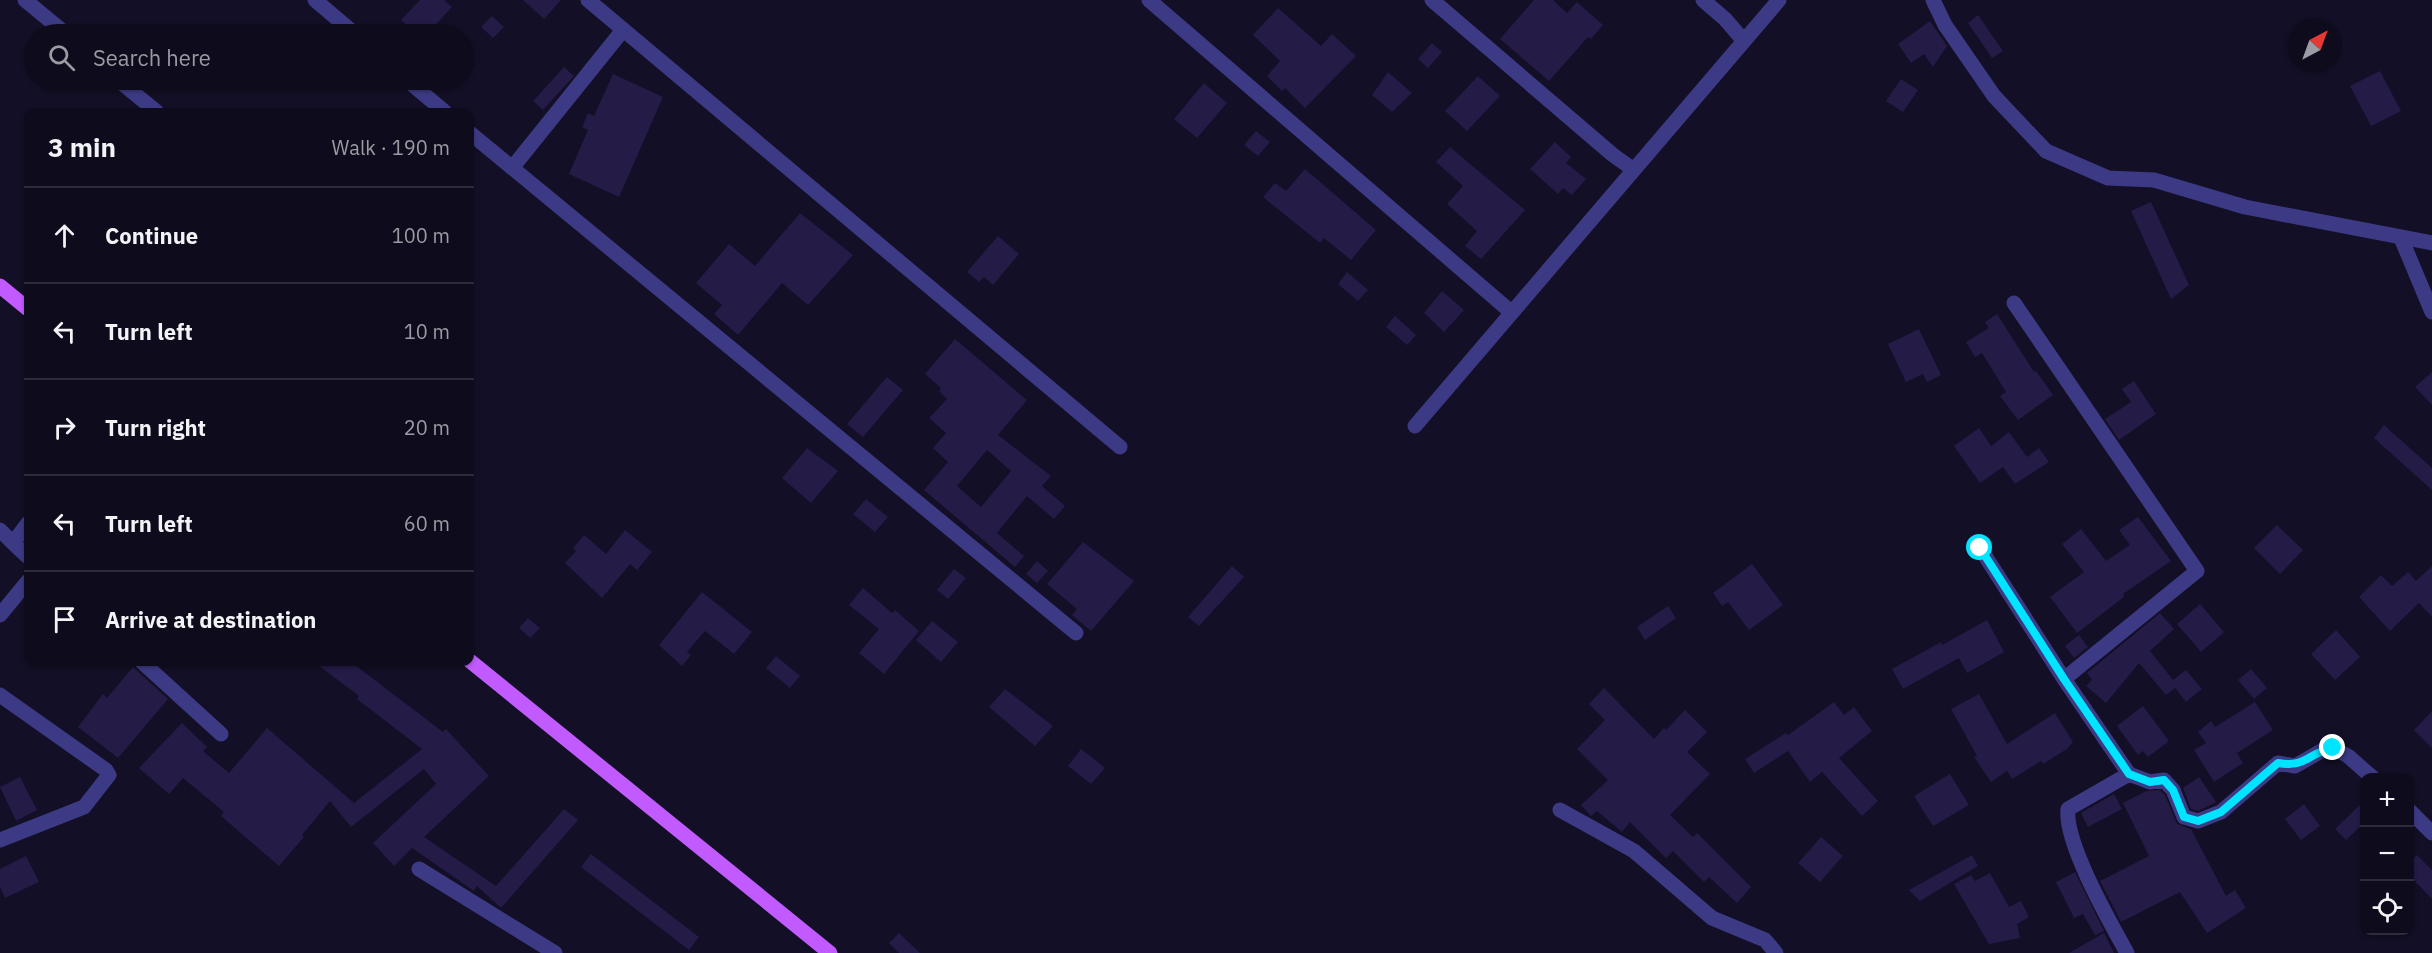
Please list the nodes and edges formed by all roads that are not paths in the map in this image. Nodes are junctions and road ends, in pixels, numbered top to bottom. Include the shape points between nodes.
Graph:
1 (25, 0) edge
2 (315, 0) edge
3 (588, 0) edge
4 (1149, 0) edge
5 (1432, 0) edge
6 (1703, 0) edge
7 (1779, 0) edge
8 (1933, 0) edge
9 (54, 24) edge
10 (343, 24) edge
11 (622, 30) junction
12 (1744, 41) junction
13 (130, 90) edge
14 (419, 90) edge
15 (152, 108) edge
16 (439, 108) edge
17 (474, 136) edge
18 (512, 168) junction
19 (1634, 170) junction
20 (2401, 238) junction
21 (2432, 243) edge
22 (0, 286) edge
23 (2013, 303) dead end
24 (24, 306) edge
25 (1511, 312) junction
26 (2432, 312) edge
27 (1415, 426) dead end
28 (1120, 447) dead end
29 (24, 528) edge
30 (0, 530) edge
31 (13, 543) junction
32 (1980, 548) dead end
33 (24, 553) edge
34 (24, 586) edge
35 (0, 615) edge
36 (1077, 633) dead end
37 (474, 664) edge
38 (146, 666) edge
39 (2064, 679) junction
40 (0, 695) edge
41 (222, 734) dead end
42 (2368, 773) edge
43 (2129, 774) junction
44 (1560, 810) dead end
45 (2414, 816) edge
46 (2432, 833) edge
47 (0, 840) edge
48 (419, 869) dead end
49 (555, 953) edge
50 (830, 953) edge
51 (1776, 953) edge
52 (2127, 953) edge

1 - 9 street
2 - 10 street
3 - 11 street
4 - 25 street
5 - 19 street
6 - 12 street
7 - 12 street
8 - 20 street via 1945,25 1994,96 2046,151 2108,178 2154,180 2245,207
11 - 18 street
11 - 28 street
12 - 19 street
13 - 15 street
14 - 16 street
17 - 18 street
18 - 36 street
19 - 25 street
20 - 21 street
20 - 26 street
22 - 24 main road
23 - 39 street via 2197,571
25 - 27 street
29 - 31 street
30 - 31 street
31 - 33 street
32 - 39 street
34 - 35 street
37 - 50 main road
38 - 41 street
39 - 43 street
40 - 47 street via 109,775 84,807
42 - 43 street via 2333,748 2323,750 2295,766 2278,763 2221,812 2198,821 2184,817 2173,790 2164,780 2150,782
43 - 52 street via 2068,809 2067,821 2074,846
44 - 51 street via 1634,851 1712,918 1765,940
45 - 46 street
48 - 49 street

